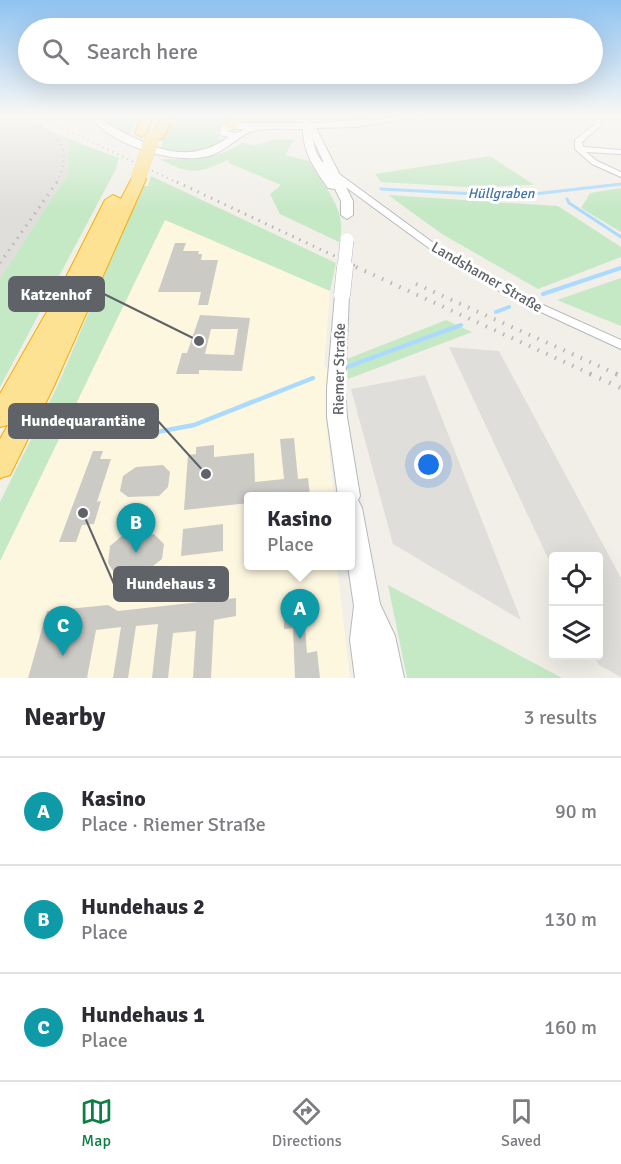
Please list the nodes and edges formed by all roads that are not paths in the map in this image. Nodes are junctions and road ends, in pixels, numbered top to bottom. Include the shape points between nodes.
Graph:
1 (143, 148) edge
2 (150, 148) edge
3 (219, 148) edge
4 (310, 148) edge
5 (321, 148) edge
6 (580, 148) edge
7 (595, 148) edge
8 (621, 152) edge
9 (326, 155) junction
10 (312, 159) junction
11 (333, 172) junction
12 (132, 175) junction
13 (621, 175) edge
14 (363, 193) junction
15 (347, 240) dead end
16 (621, 345) edge
17 (0, 417) edge
18 (0, 466) edge
19 (348, 492) edge
20 (355, 532) edge
21 (367, 606) junction
22 (369, 678) edge
23 (390, 678) edge

1 - 12 highway, bridge
2 - 3 street via 168,155 199,155
4 - 10 street
5 - 9 street
6 - 13 street via 583,155
7 - 8 street
9 - 11 street
9 - 14 street, Landshamer Straße
10 - 11 street, Landshamer Straße
10 - 11 street via 347,215 347,201
11 - 14 street, Landshamer Straße
12 - 17 highway
12 - 18 highway via 42,386
14 - 16 street, Landshamer Straße via 473,272
15 - 19 street, Riemer Straße, bridge via 336,388
20 - 21 street
21 - 22 street via 363,640
21 - 23 street via 382,636

